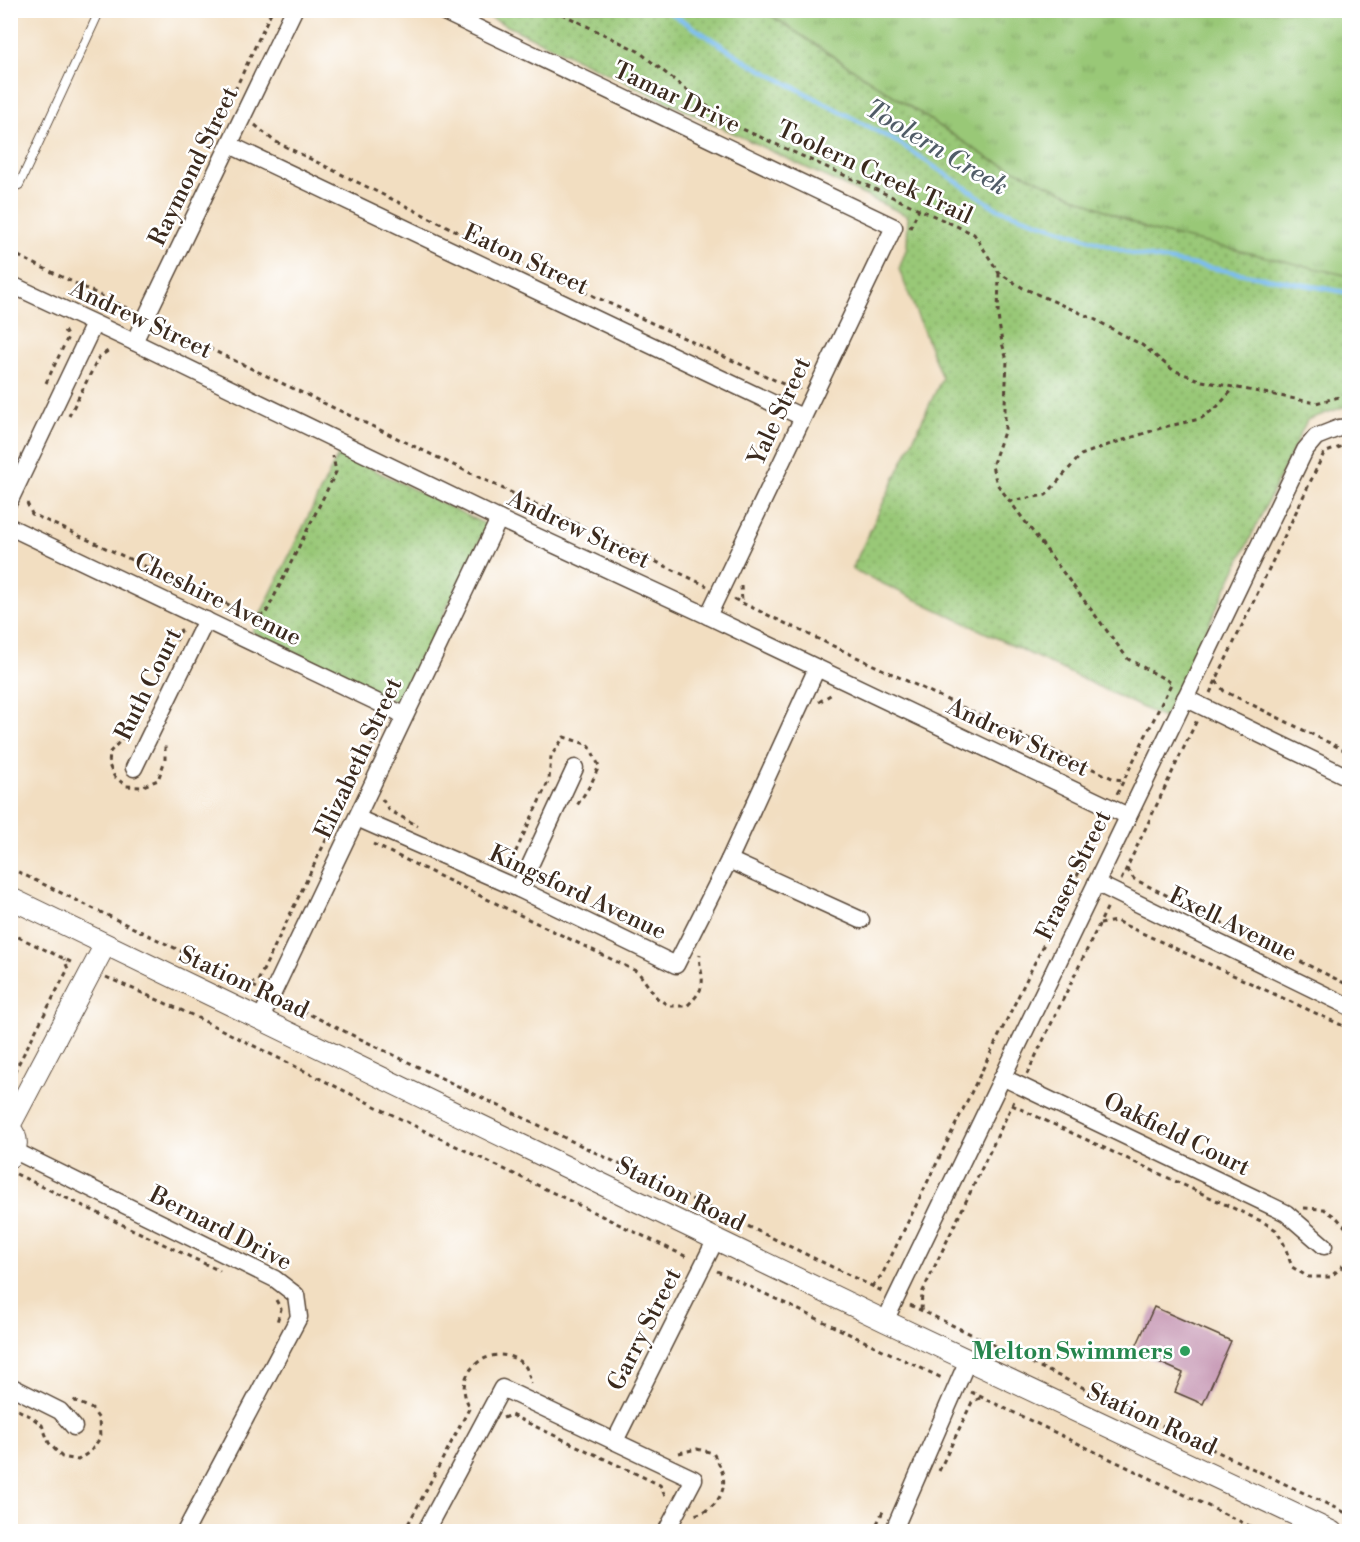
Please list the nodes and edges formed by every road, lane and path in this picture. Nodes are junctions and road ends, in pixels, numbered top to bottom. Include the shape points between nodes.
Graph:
1 (100, 10) edge
2 (294, 10) edge
3 (417, 10) edge
4 (554, 10) edge
5 (434, 13) edge
6 (254, 124) dead end
7 (230, 145) junction
8 (10, 188) edge
9 (894, 227) joint
10 (10, 252) edge
11 (999, 273) junction
12 (10, 284) edge
13 (146, 318) junction
14 (94, 324) junction
15 (62, 326) dead end
16 (134, 342) junction
17 (111, 350) dead end
18 (1233, 388) junction
19 (43, 390) dead end
20 (1350, 394) edge
21 (796, 414) junction
22 (68, 419) dead end
23 (1350, 427) edge
24 (1350, 445) edge
25 (333, 455) dead end
26 (18, 501) edge
27 (1008, 501) junction
28 (499, 519) junction
29 (10, 527) edge
30 (707, 580) dead end
31 (702, 583) junction
32 (720, 592) junction
33 (708, 616) junction
34 (175, 619) dead end
35 (206, 620) junction
36 (172, 651) dead end
37 (813, 676) junction
38 (1216, 681) junction
39 (1172, 682) junction
40 (1186, 695) junction
41 (819, 702) dead end
42 (1203, 708) junction
43 (376, 715) dead end
44 (404, 715) junction
45 (140, 720) dead end
46 (165, 743) dead end
47 (1350, 753) edge
48 (134, 768) dead end
49 (575, 768) dead end
50 (1350, 778) edge
51 (1124, 780) junction
52 (1110, 807) junction
53 (576, 808) dead end
54 (1128, 816) junction
55 (364, 821) junction
56 (1103, 823) junction
57 (418, 826) dead end
58 (1120, 831) junction
59 (374, 844) dead end
60 (729, 860) junction
61 (502, 866) dead end
62 (10, 868) edge
63 (1127, 868) junction
64 (1095, 883) junction
65 (519, 889) junction
66 (1115, 893) junction
67 (10, 898) edge
68 (861, 920) dead end
69 (1100, 924) junction
70 (10, 933) edge
71 (105, 945) junction
72 (703, 948) dead end
73 (64, 959) junction
74 (91, 971) junction
75 (248, 984) junction
76 (1350, 986) edge
77 (279, 996) junction
78 (287, 1004) junction
79 (1350, 1007) edge
80 (261, 1018) junction
81 (1350, 1029) edge
82 (1002, 1077) junction
83 (10, 1080) edge
84 (1022, 1086) junction
85 (1012, 1105) junction
86 (10, 1127) edge
87 (14, 1161) edge
88 (716, 1239) junction
89 (1324, 1246) dead end
90 (1350, 1251) edge
91 (703, 1264) junction
92 (228, 1275) dead end
93 (872, 1286) junction
94 (270, 1294) dead end
95 (896, 1298) junction
96 (921, 1310) junction
97 (885, 1321) junction
98 (278, 1322) dead end
99 (968, 1360) junction
100 (957, 1385) junction
101 (10, 1386) edge
102 (532, 1387) dead end
103 (982, 1397) junction
104 (500, 1420) dead end
105 (74, 1427) dead end
106 (615, 1441) junction
107 (676, 1454) dead end
108 (936, 1477) dead end
109 (666, 1498) dead end
110 (1349, 1513) edge
111 (690, 1515) dead end
112 (178, 1527) edge
113 (166, 1532) edge
114 (404, 1532) edge
115 (425, 1532) edge
116 (666, 1532) edge
117 (892, 1532) edge
118 (1262, 1532) edge
119 (1332, 1532) edge

1 - 8 lane via 19,185
2 - 7 street, Raymond Street
3 - 5 path
4 - 11 path, Toolern Creek Trail via 638,51 727,122 974,234
5 - 9 street, Tamar Drive
6 - 21 path via 274,141 505,255 794,389 802,387
7 - 13 street, Raymond Street
7 - 21 street, Eaton Street
9 - 21 street, Yale Street
10 - 13 path
11 - 18 path, Toolern Creek Trail via 1142,345 1173,370
11 - 27 path via 998,316 1007,360 1005,429 992,466
12 - 14 street, Andrew Street
13 - 16 street, Raymond Street
13 - 31 path
14 - 16 street, Andrew Street
14 - 26 street
15 - 19 path via 68,337
16 - 28 street, Andrew Street
17 - 22 path via 99,357
18 - 20 path, Toolern Creek Trail via 1316,403
18 - 27 path via 1200,419 1081,455 1046,495
21 - 32 street, Yale Street
23 - 40 street, Fraser Street via 1316,437 1305,450
24 - 38 path via 1324,453
25 - 26 path via 336,472 265,615 251,615 32,514
27 - 39 path via 1128,659
28 - 33 street, Andrew Street
28 - 44 street, Elizabeth Street
29 - 35 street, Cheshire Avenue
30 - 31 path
31 - 32 path
32 - 33 street, Yale Street
32 - 51 path via 1103,774
33 - 37 street, Andrew Street
34 - 36 path via 181,631
35 - 44 street, Cheshire Avenue
35 - 48 street, Ruth Court
37 - 41 path via 832,694
37 - 52 street, Andrew Street
37 - 60 street, Kingsford Avenue
38 - 42 path
38 - 47 path via 1224,691
39 - 40 path
39 - 51 path
40 - 42 street
40 - 54 street, Fraser Street
42 - 50 street
42 - 63 path
43 - 75 path via 381,726 258,981
44 - 55 street, Elizabeth Street
45 - 46 path via 110,752 109,765 114,776 126,786 141,787 158,780 165,760
49 - 65 street
51 - 52 path
52 - 54 street, Andrew Street
52 - 56 path
53 - 61 path via 599,766 589,745 564,737 551,756 549,780 510,864
54 - 58 street, Fraser Street
55 - 57 path via 382,799 389,810
55 - 65 street, Kingsford Avenue
55 - 77 street, Elizabeth Street
56 - 58 path
56 - 93 path via 882,1275
58 - 64 street, Fraser Street
59 - 72 path via 638,972 657,998 669,1006 687,1006 701,993 699,959
60 - 65 street, Kingsford Avenue via 676,965
60 - 68 street
62 - 75 path
63 - 66 path
63 - 76 path via 1134,879
64 - 66 street, Exell Avenue
64 - 82 street, Fraser Street
66 - 69 path
66 - 79 street, Exell Avenue
67 - 71 street, Station Road
69 - 81 path via 1116,921
69 - 84 path
70 - 73 path
71 - 74 street
71 - 80 street, Station Road
73 - 74 path
73 - 83 path via 68,969
74 - 86 street
74 - 91 path via 192,1015
75 - 77 path
77 - 78 path
77 - 78 path
77 - 80 street, Elizabeth Street
78 - 93 path
80 - 88 street, Station Road
82 - 84 street, Oakfield Court
82 - 95 street, Fraser Street
84 - 85 path
84 - 89 street, Oakfield Court via 1286,1213
85 - 90 path via 1263,1222 1276,1230 1292,1267 1308,1277 1330,1277 1342,1267
85 - 96 path via 922,1293
86 - 87 street via 17,1141
87 - 92 path
87 - 112 street, Bernard Drive via 275,1280 296,1295 299,1317
88 - 91 street, Garry Street
88 - 97 street, Station Road
91 - 100 path
91 - 106 street, Garry Street
93 - 95 path
94 - 98 path via 281,1309
95 - 96 path
95 - 97 street, Fraser Street
96 - 110 path
97 - 99 street, Station Road
99 - 100 street
99 - 119 street, Station Road
100 - 103 path
100 - 117 street
101 - 105 street via 60,1411
102 - 114 path via 526,1367 510,1356 492,1355 472,1366 464,1383 464,1398 470,1407
103 - 108 path via 972,1402
103 - 118 path
104 - 109 path via 511,1414 660,1485
106 - 115 street via 502,1388
106 - 116 street via 694,1479
107 - 111 path via 697,1449 713,1453 724,1478 723,1492 713,1506 701,1514
112 - 113 path

